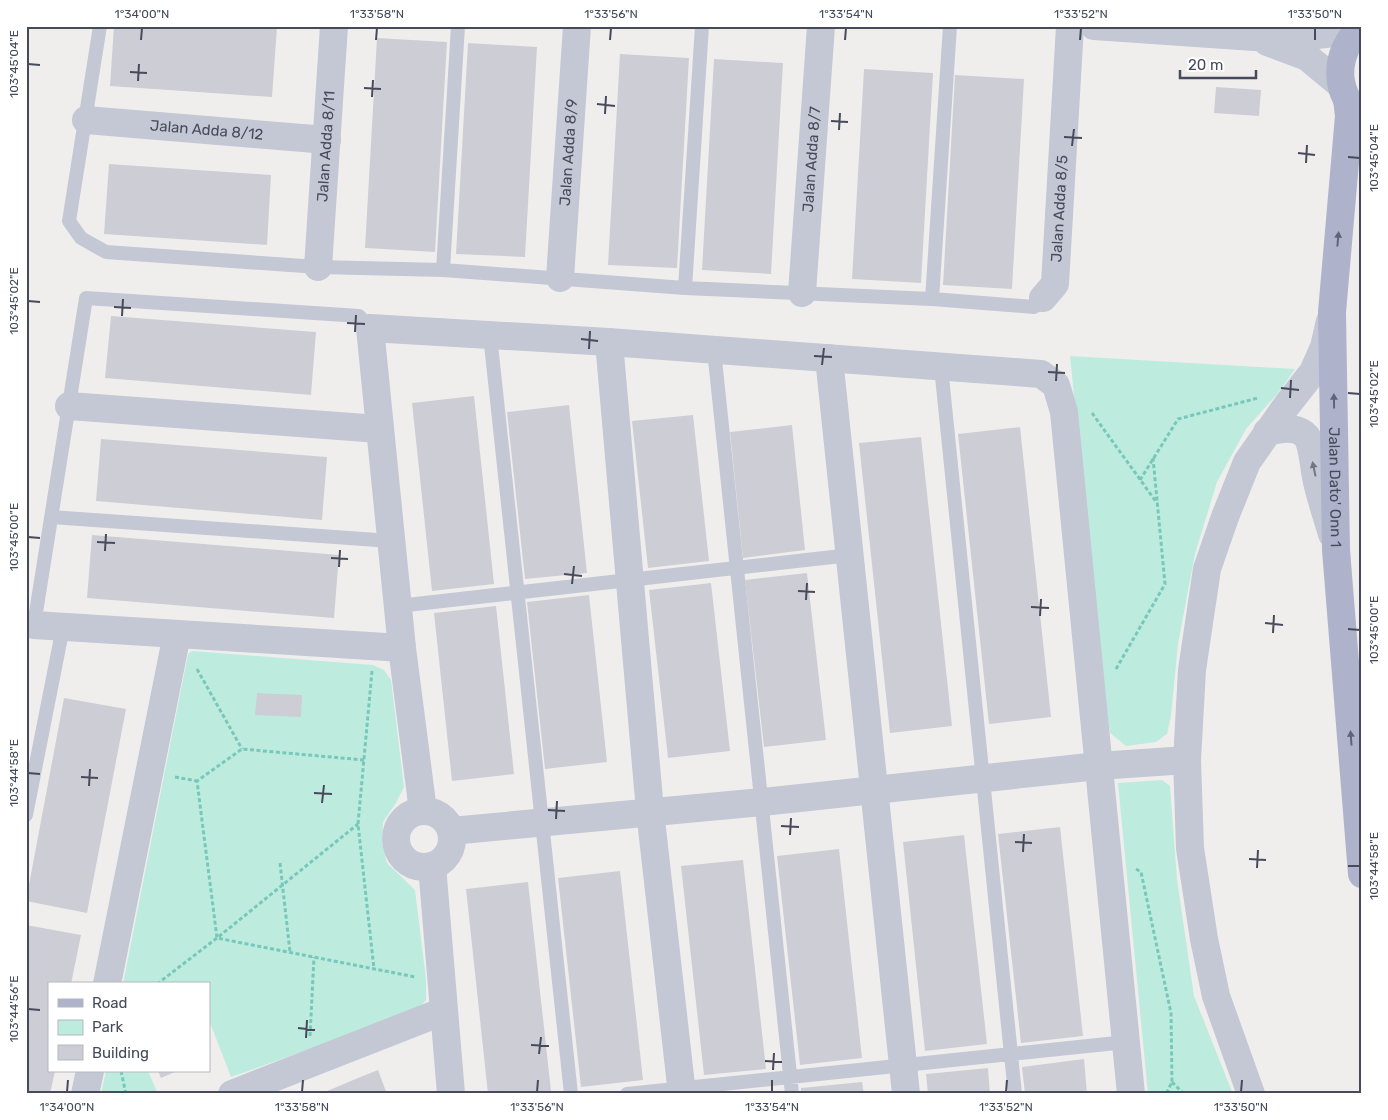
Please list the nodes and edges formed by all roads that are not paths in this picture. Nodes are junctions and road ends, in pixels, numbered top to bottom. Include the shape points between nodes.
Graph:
1 (100, 26) edge
2 (334, 26) edge
3 (458, 26) edge
4 (577, 26) edge
5 (702, 26) edge
6 (821, 26) edge
7 (950, 26) edge
8 (1070, 26) edge
9 (1094, 26) edge
10 (1190, 29) edge
11 (1360, 29) edge
12 (1254, 37) junction
13 (1350, 100) edge
14 (86, 120) junction
15 (327, 140) junction
16 (318, 267) junction
17 (443, 270) junction
18 (560, 278) junction
19 (685, 288) junction
20 (802, 293) junction
21 (1044, 298) joint
22 (932, 299) junction
23 (1332, 312) junction
24 (370, 328) junction
25 (490, 335) junction
26 (608, 342) junction
27 (714, 350) junction
28 (829, 358) junction
29 (941, 367) junction
30 (69, 406) junction
31 (379, 429) junction
32 (1267, 432) junction
33 (51, 517) junction
34 (391, 541) junction
35 (1336, 550) junction
36 (850, 555) junction
37 (737, 567) junction
38 (630, 580) junction
39 (518, 592) junction
40 (398, 606) junction
41 (34, 624) joint
42 (63, 627) junction
43 (177, 634) junction
44 (402, 648) junction
45 (1187, 760) junction
46 (1098, 766) junction
47 (983, 779) junction
48 (875, 790) junction
49 (762, 802) junction
50 (423, 811) junction
51 (650, 811) junction
52 (26, 815) edge
53 (543, 824) junction
54 (451, 832) junction
55 (432, 866) junction
56 (1362, 874) edge
57 (108, 982) edge
58 (444, 1011) junction
59 (1126, 1042) junction
60 (1011, 1054) junction
61 (903, 1065) junction
62 (90, 1072) edge
63 (790, 1077) junction
64 (681, 1091) edge
65 (85, 1094) edge
66 (232, 1094) edge
67 (451, 1094) edge
68 (572, 1094) edge
69 (627, 1094) edge
70 (792, 1094) edge
71 (906, 1094) edge
72 (1015, 1094) edge
73 (1131, 1094) edge
74 (1251, 1094) edge

1 - 14 lane
2 - 15 street, Jalan Adda 8/11
3 - 17 lane
4 - 18 street, Jalan Adda 8/9
5 - 19 lane
6 - 20 street, Jalan Adda 8/7
7 - 22 lane
8 - 21 street, Jalan Adda 8/5 via 1055,284
9 - 10 street
10 - 12 street
11 - 12 street via 1309,36
11 - 13 main road, Jalan Dato' Onn 1 via 1341,59 1340,72
12 - 13 street via 1307,57
23 -> 13 main road, Jalan Dato' Onn 1
14 - 15 street, Jalan Adda 8/12
14 - 16 lane via 69,221 81,238 106,252
15 - 16 street, Jalan Adda 8/11
16 - 17 lane
17 - 18 lane
18 - 19 lane
19 - 20 lane
20 - 22 lane
21 - 22 lane via 1034,307
23 - 32 street via 1324,347 1313,372
35 -> 23 main road, Jalan Dato' Onn 1
24 - 25 street
24 - 30 lane via 358,316 86,298
24 - 31 street
25 - 26 street
25 - 39 lane
26 - 27 street
26 - 38 street
27 - 28 street
27 - 37 lane
28 - 29 street
28 - 36 street
29 - 46 street via 1041,374 1056,385 1064,412
29 - 47 lane
30 - 31 street
30 - 33 lane
31 - 34 street
35 -> 32 street via 1306,437 1284,428
32 - 45 street via 1247,462 1207,569 1192,670
33 - 34 lane
33 - 41 lane
34 - 40 street
56 -> 35 main road, Jalan Dato' Onn 1
36 - 37 lane
36 - 48 street
37 - 38 lane
37 - 49 lane
38 - 39 lane
38 - 51 street
39 - 40 lane
39 - 53 lane
40 - 44 street
41 - 42 street
42 - 43 street
42 - 52 lane
43 - 44 street
43 - 57 street
44 - 50 street
45 - 46 street
45 - 74 street via 1190,848 1204,939 1216,996
46 - 47 street
46 - 59 street
47 - 48 street
47 - 60 lane
48 - 49 street
48 - 61 street
49 - 51 street
49 - 63 lane
50 - 54 street via 438,815
50 - 55 street via 408,816 400,824 397,848 411,864
51 - 53 street
51 - 64 street
53 - 54 street
53 - 68 lane
54 - 55 street via 449,852
55 - 58 street
58 - 66 street
58 - 67 street
59 - 60 lane
59 - 73 street
60 - 61 lane
60 - 72 lane
61 - 63 lane
61 - 71 street
62 - 65 street
63 - 64 lane
63 - 70 lane
64 - 69 lane

